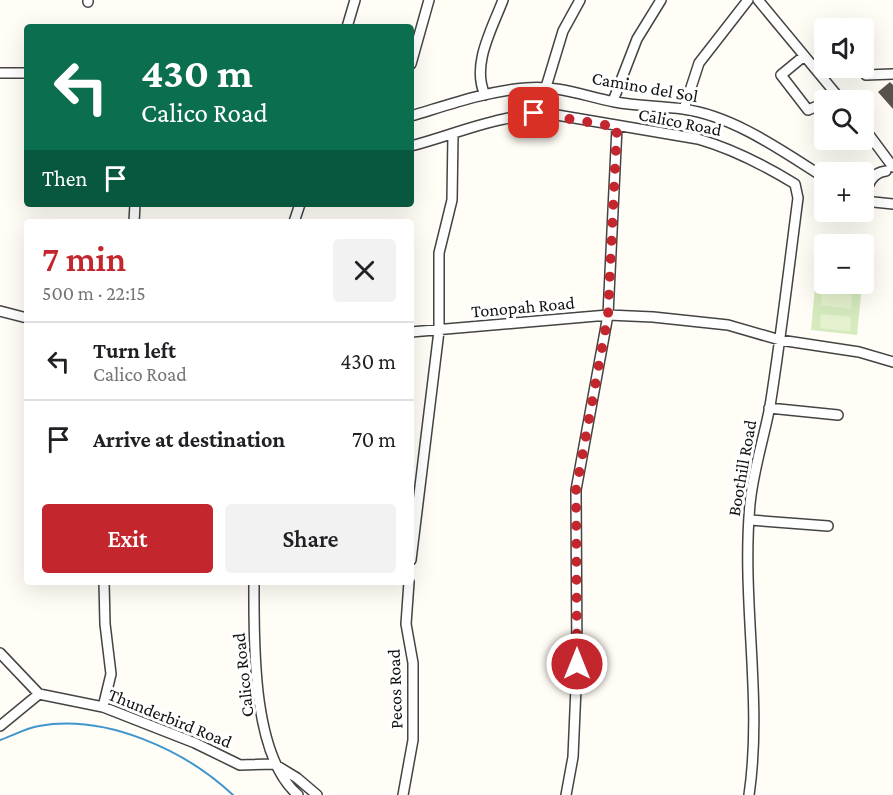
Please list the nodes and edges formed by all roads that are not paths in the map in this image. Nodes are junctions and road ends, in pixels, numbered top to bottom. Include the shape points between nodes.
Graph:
1 (355, 0) edge
2 (429, 0) edge
3 (503, 0) edge
4 (580, 0) edge
5 (661, 0) edge
6 (748, 0) edge
7 (758, 0) edge
8 (348, 24) edge
9 (414, 53) edge
10 (804, 56) junction
11 (0, 73) edge
12 (24, 73) edge
13 (893, 74) edge
14 (874, 75) edge
15 (546, 87) junction
16 (833, 90) edge
17 (485, 95) junction
18 (612, 101) junction
19 (814, 107) edge
20 (684, 109) junction
21 (414, 115) edge
22 (617, 127) junction
23 (453, 134) junction
24 (874, 140) edge
25 (414, 145) edge
26 (889, 168) edge
27 (814, 171) edge
28 (874, 176) edge
29 (795, 184) joint
30 (874, 202) edge
31 (893, 204) edge
32 (0, 311) edge
33 (608, 315) junction
34 (24, 317) edge
35 (439, 331) junction
36 (414, 332) edge
37 (780, 340) junction
38 (893, 362) edge
39 (769, 408) junction
40 (838, 416) dead end
41 (750, 520) junction
42 (828, 526) dead end
43 (414, 535) edge
44 (104, 585) edge
45 (254, 585) edge
46 (409, 585) edge
47 (0, 652) edge
48 (39, 694) junction
49 (103, 707) junction
50 (0, 726) edge
51 (274, 764) junction
52 (298, 795) edge
53 (317, 795) edge
54 (403, 795) edge
55 (566, 795) edge
56 (749, 795) edge

1 - 8 street
2 - 9 street
3 - 17 street via 480,67
4 - 15 street via 563,31
5 - 18 street via 637,39
6 - 20 street via 699,63
7 - 10 street
10 - 16 street
10 - 19 street via 781,75 808,110
11 - 12 street
13 - 14 street
15 - 17 street, Camino del Sol
15 - 18 street, Camino del Sol
17 - 21 street, Camino del Sol
18 - 20 street, Camino del Sol
20 - 27 street, Camino del Sol via 746,131
22 - 23 street, Calico Road via 534,113 505,116
22 - 29 street, Calico Road via 720,146
22 - 33 street
23 - 25 street, Calico Road
23 - 35 street via 452,200 439,253
24 - 26 street
26 - 28 street
29 - 37 street, Boothill Road via 798,198
30 - 31 street
32 - 34 street
33 - 35 street, Tonopah Road
33 - 37 street, Tonopah Road via 728,325
33 - 55 street via 576,490 577,664 573,757
35 - 36 street, Tonopah Road
35 - 43 street
37 - 38 street, Tonopah Road via 859,352
37 - 39 street, Boothill Road
39 - 40 street
39 - 41 street, Boothill Road
41 - 42 street
41 - 56 street, Boothill Road via 746,575 753,771
44 - 49 street via 111,674
45 - 51 street, Calico Road via 258,689
46 - 54 street, Pecos Road via 406,624 413,663 413,740
47 - 48 street
48 - 49 street, Thunderbird Road
48 - 50 street
49 - 51 street, Thunderbird Road via 240,765
51 - 52 street
51 - 53 street

